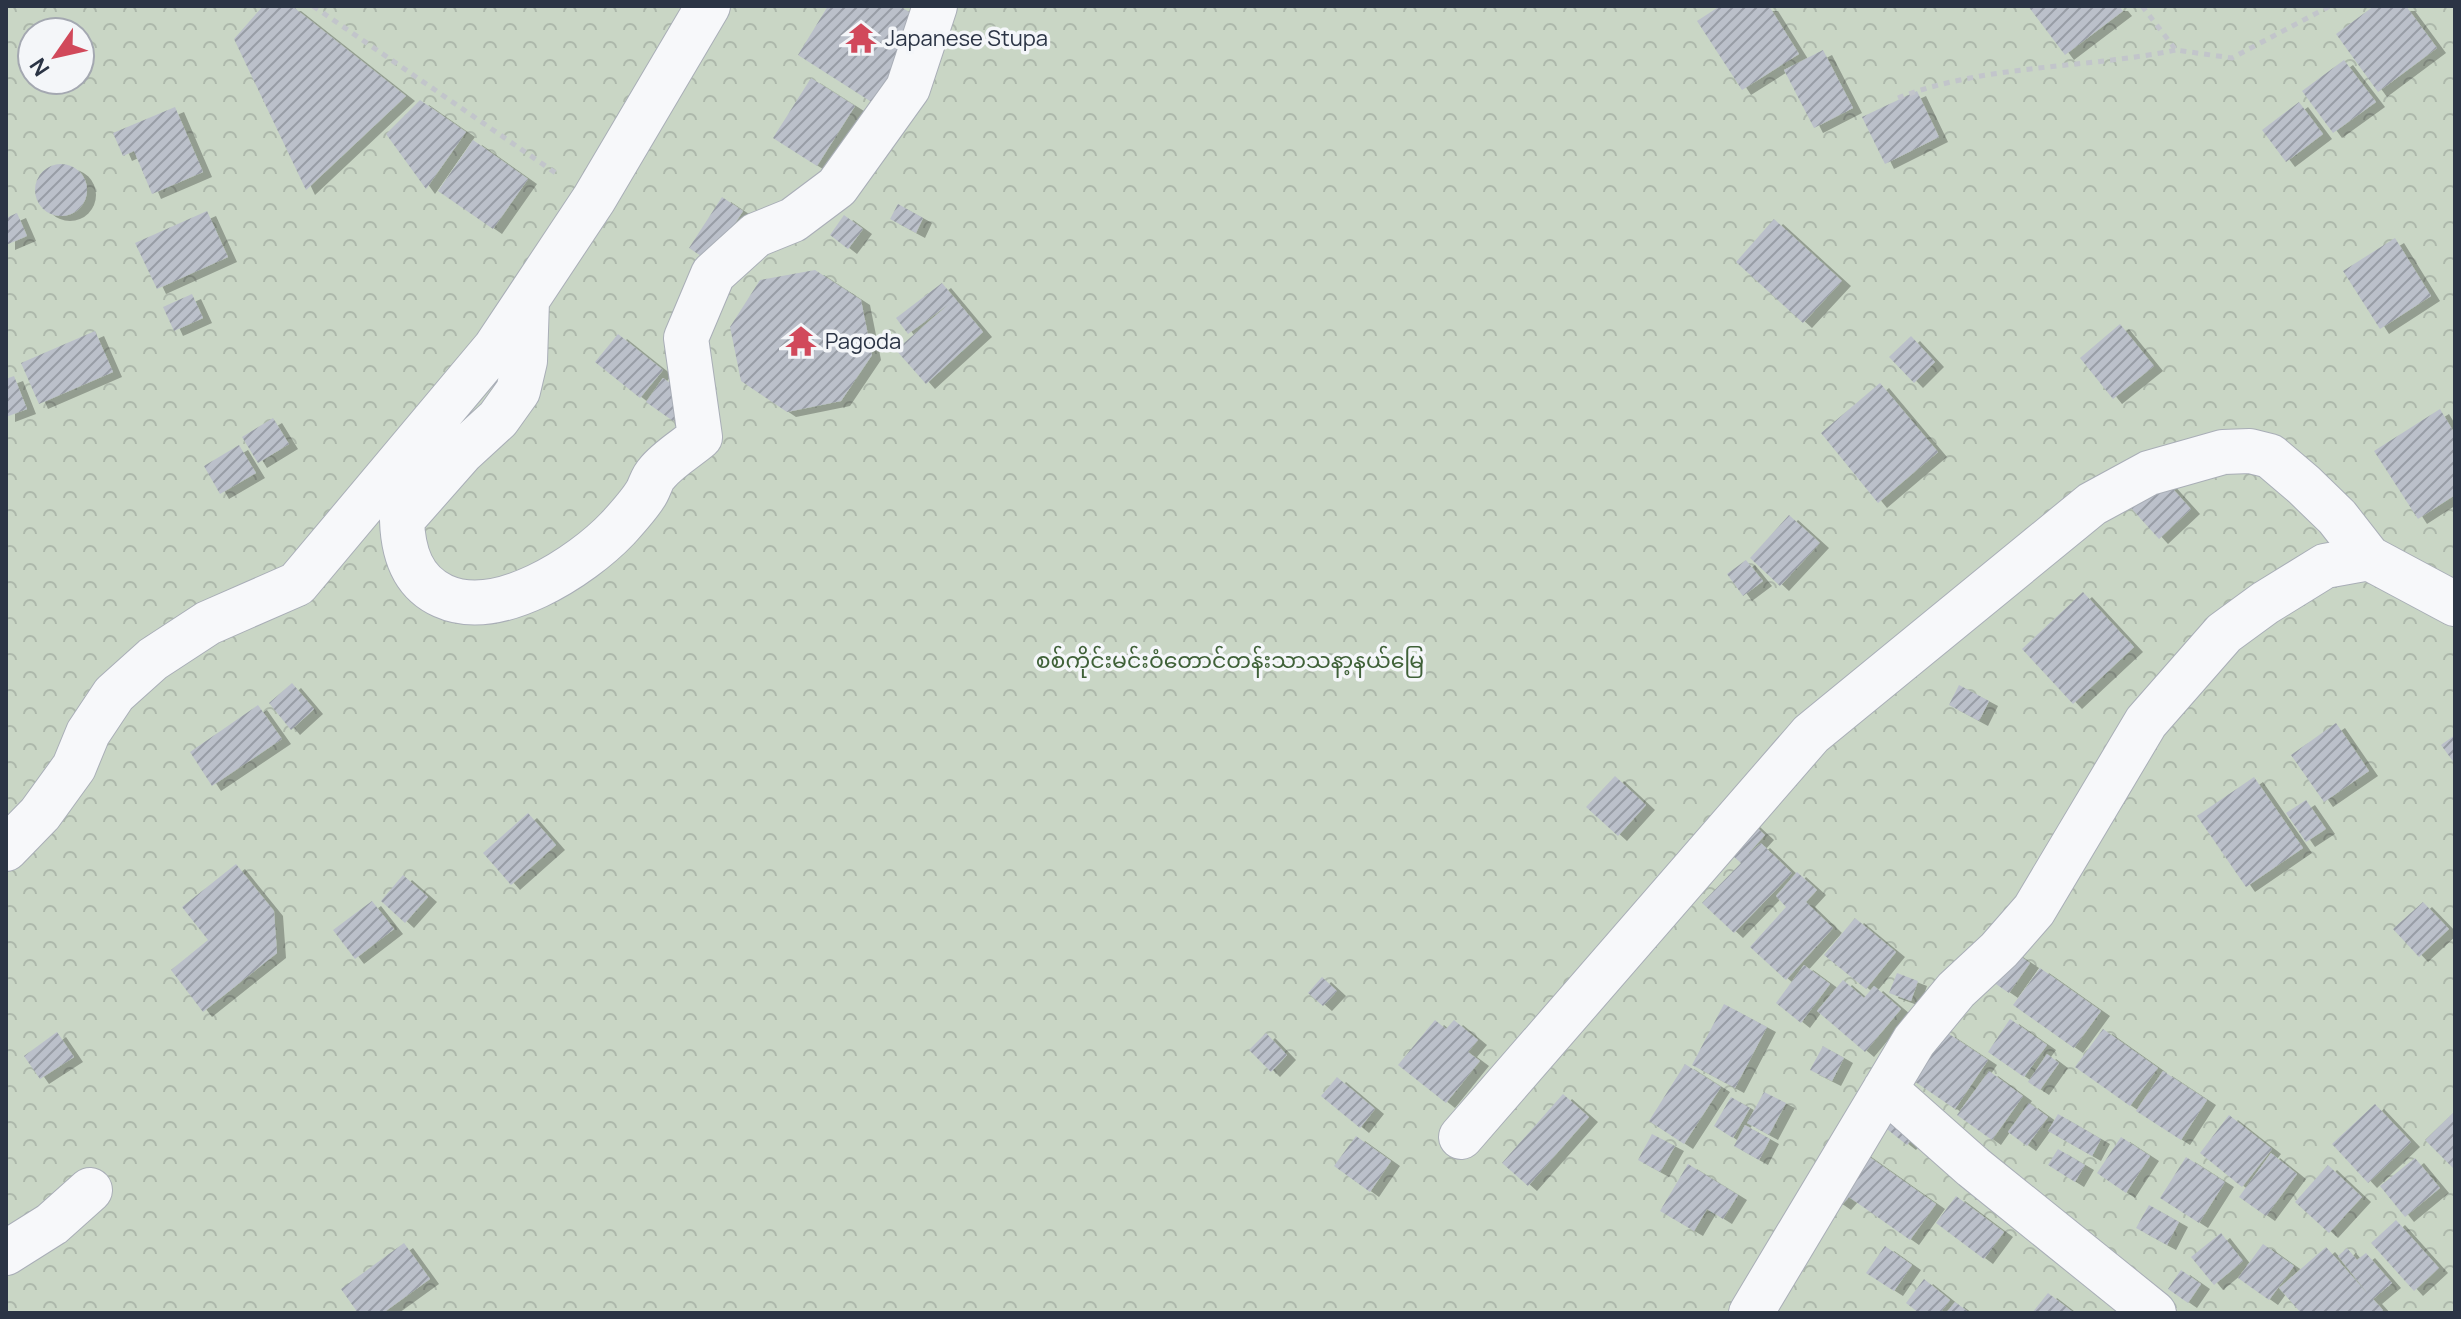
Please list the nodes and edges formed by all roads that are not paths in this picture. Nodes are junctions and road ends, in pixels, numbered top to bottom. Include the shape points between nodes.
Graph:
1 (708, 6) edge
2 (935, 6) edge
3 (527, 301) junction
4 (2369, 558) junction
5 (2455, 604) edge
6 (6, 849) edge
7 (1885, 1089) junction
8 (1461, 1137) dead end
9 (90, 1190) dead end
10 (6, 1253) edge
11 (1751, 1313) edge
12 (2154, 1313) edge

1 - 3 street
2 - 3 street via 908,88 837,187 793,220 756,235 713,274 686,338 700,437 655,474 618,528 586,557 545,582 476,605 428,588 403,544 402,520 518,391
3 - 6 street via 495,348 297,584 208,623 153,659 114,694 88,733 74,767
4 - 5 street
4 - 7 street via 2325,566 2265,603 2224,633 2188,670 2146,722 2034,910 1956,990 1914,1041
4 - 8 street via 2304,485 2270,456 2250,451 2223,452 2149,473 2092,504 1811,734
7 - 11 street
7 - 12 street
9 - 10 street via 52,1224

